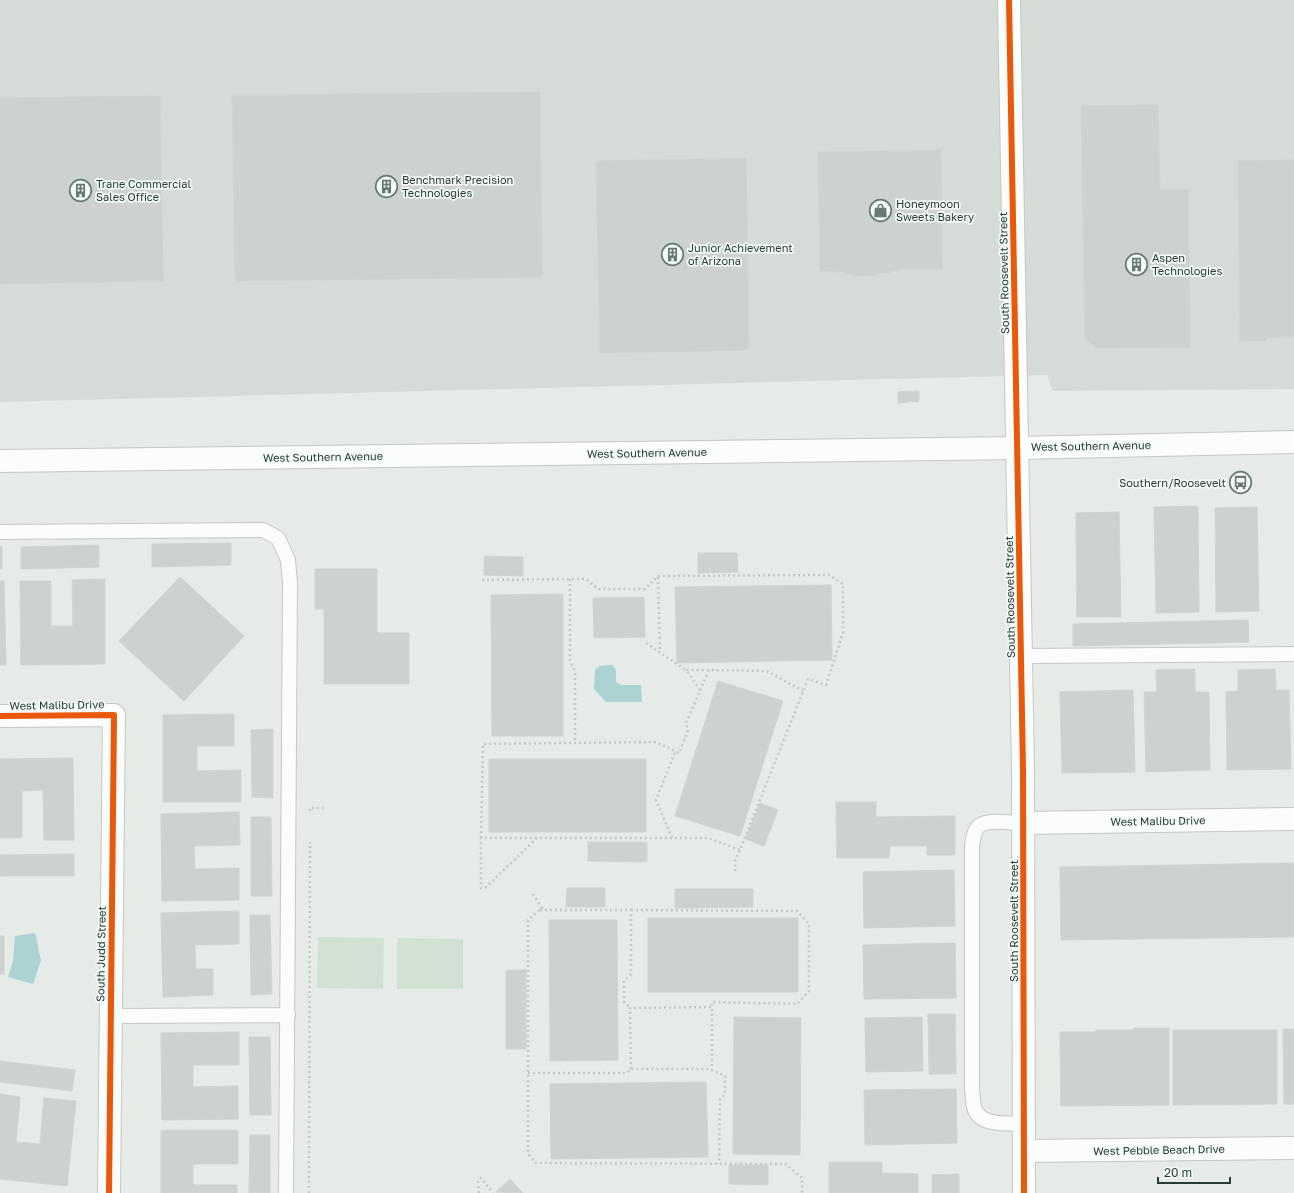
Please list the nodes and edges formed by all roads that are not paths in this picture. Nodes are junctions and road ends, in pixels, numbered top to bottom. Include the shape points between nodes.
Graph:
1 (1009, 0) edge
2 (1294, 442) edge
3 (1017, 448) junction
4 (0, 461) edge
5 (0, 532) edge
6 (1294, 654) edge
7 (1021, 656) junction
8 (114, 715) joint
9 (0, 716) edge
10 (1294, 819) edge
11 (1023, 823) junction
12 (288, 1015) junction
13 (110, 1016) junction
14 (1024, 1124) junction
15 (1294, 1148) edge
16 (1025, 1151) junction
17 (109, 1193) edge
18 (286, 1193) edge
19 (1024, 1193) edge

1 - 3 street, South Roosevelt Street
2 - 3 street, West Southern Avenue
3 - 4 street, West Southern Avenue
3 - 7 street, South Roosevelt Street
5 - 12 lane via 263,530 278,538 288,560 290,583
6 - 7 lane
7 - 11 street, South Roosevelt Street
8 - 9 street, West Malibu Drive
8 - 13 street, South Judd Street
10 - 11 street, West Malibu Drive
11 - 14 street, South Roosevelt Street
11 - 14 lane via 993,822 980,825 975,832 972,846 972,1091 974,1108 982,1118 989,1122
12 - 13 lane
12 - 18 lane
13 - 17 street, South Judd Street
14 - 16 street, South Roosevelt Street
15 - 16 street, West Pebble Beach Drive
16 - 19 street, South Roosevelt Street

